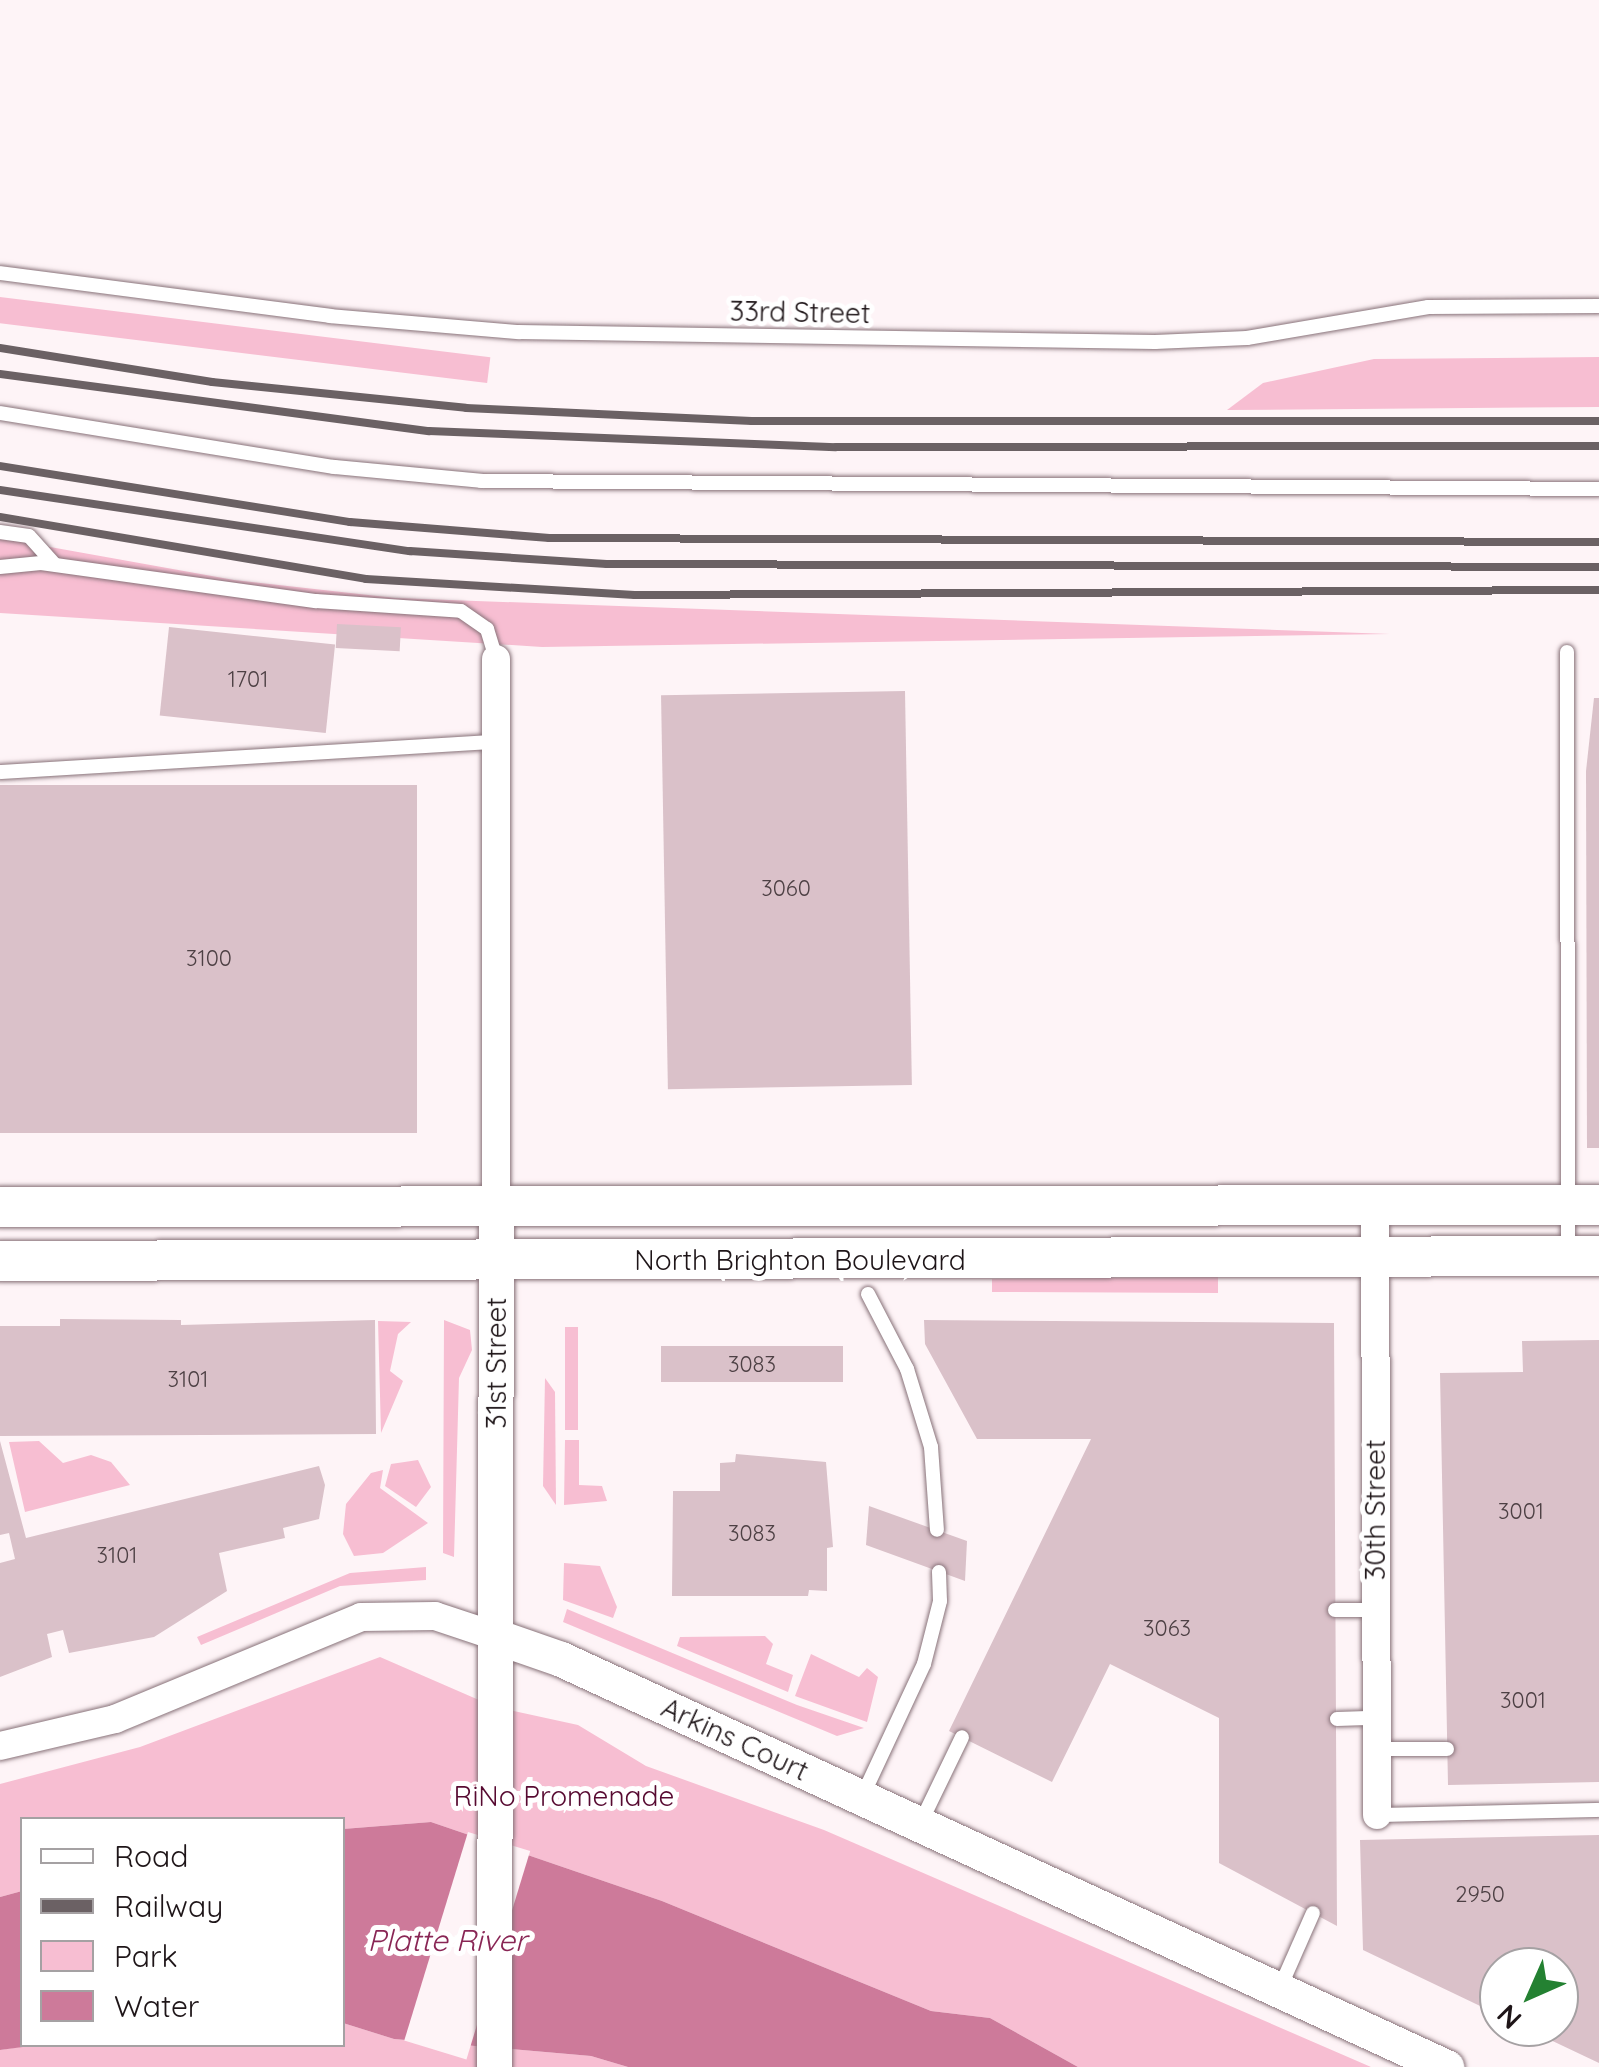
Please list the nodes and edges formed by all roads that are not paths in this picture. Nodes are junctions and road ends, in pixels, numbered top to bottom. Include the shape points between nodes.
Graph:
1 (0, 274) edge
2 (1599, 306) edge
3 (0, 413) edge
4 (1599, 489) edge
5 (0, 532) edge
6 (54, 564) junction
7 (0, 566) edge
8 (1567, 652) dead end
9 (496, 658) joint
10 (496, 742) junction
11 (0, 772) edge
12 (1375, 1205) junction
13 (1584, 1205) edge
14 (496, 1206) junction
15 (0, 1207) edge
16 (1583, 1256) edge
17 (1375, 1257) junction
18 (0, 1261) edge
19 (496, 1261) junction
20 (868, 1294) dead end
21 (937, 1530) dead end
22 (939, 1572) dead end
23 (1335, 1610) dead end
24 (1375, 1610) junction
25 (495, 1636) junction
26 (1376, 1718) junction
27 (1337, 1719) dead end
28 (962, 1737) dead end
29 (0, 1746) edge
30 (1447, 1749) dead end
31 (1376, 1750) junction
32 (862, 1797) junction
33 (1599, 1810) edge
34 (1377, 1815) joint
35 (920, 1824) junction
36 (1312, 1913) dead end
37 (1278, 1990) junction
38 (494, 2067) edge
39 (1446, 2067) edge

1 - 2 lane, 33rd Street via 330,316 553,333 1155,342 1247,338 1428,307
3 - 4 lane via 316,465 482,482
5 - 6 lane via 29,536
6 - 7 lane
6 - 9 lane via 316,600 462,611 488,628
8 - 13 lane
9 - 10 street, 31st Street
10 - 11 lane
10 - 14 street, 31st Street
12 - 13 main road, North Brighton Boulevard
12 - 14 main road, North Brighton Boulevard
12 - 17 street, 30th Street
13 - 16 lane
14 - 15 main road, North Brighton Boulevard
14 - 19 street, 31st Street
16 - 17 main road, North Brighton Boulevard
17 - 19 main road, North Brighton Boulevard
17 - 24 street, 30th Street
18 - 19 main road, North Brighton Boulevard
19 - 25 street, 31st Street
20 - 21 lane via 907,1369 928,1436
22 - 32 lane via 940,1601 924,1664
23 - 24 lane
24 - 26 street, 30th Street
25 - 29 street, Arkins Court via 435,1616 361,1617 115,1719
25 - 32 street, Arkins Court via 560,1658
25 - 38 street, 31st Street
26 - 27 lane
26 - 31 street, 30th Street
28 - 35 lane
30 - 31 lane
31 - 34 street, 30th Street
32 - 35 street, Arkins Court
33 - 34 lane
35 - 37 street, Arkins Court
36 - 37 lane
37 - 39 street, Arkins Court

